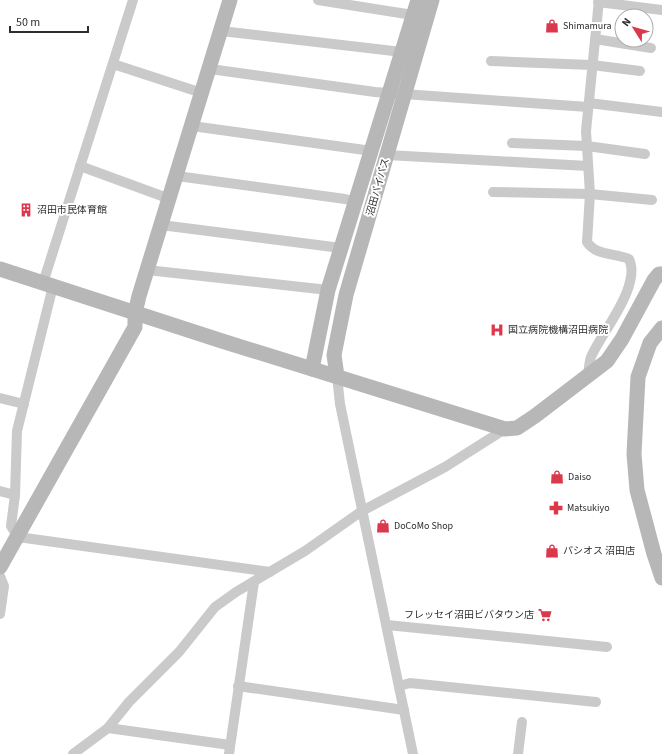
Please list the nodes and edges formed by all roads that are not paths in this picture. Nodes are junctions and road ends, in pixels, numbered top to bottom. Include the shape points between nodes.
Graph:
1 (133, 0) edge
2 (230, 0) edge
3 (318, 0) edge
4 (418, 0) edge
5 (432, 0) edge
6 (598, 1) edge
7 (662, 10) edge
8 (413, 15) junction
9 (221, 31) junction
10 (595, 39) junction
11 (614, 42) edge
12 (402, 52) junction
13 (491, 60) dead end
14 (113, 64) junction
15 (592, 65) junction
16 (210, 69) junction
17 (640, 71) dead end
18 (202, 93) junction
19 (390, 93) junction
20 (405, 94) junction
21 (588, 105) junction
22 (662, 112) edge
23 (192, 126) junction
24 (512, 143) dead end
25 (587, 146) junction
26 (372, 151) junction
27 (645, 154) dead end
28 (387, 155) junction
29 (80, 166) junction
30 (588, 166) junction
31 (177, 176) junction
32 (494, 192) dead end
33 (590, 194) junction
34 (170, 199) junction
35 (652, 200) dead end
36 (356, 202) junction
37 (161, 225) junction
38 (341, 248) junction
39 (0, 269) edge
40 (147, 270) junction
41 (662, 274) edge
42 (48, 285) junction
43 (328, 290) junction
44 (135, 313) junction
45 (662, 328) edge
46 (312, 369) junction
47 (588, 375) junction
48 (338, 376) junction
49 (0, 398) edge
50 (24, 404) junction
51 (505, 429) junction
52 (0, 491) edge
53 (15, 495) junction
54 (362, 511) junction
55 (18, 537) junction
56 (0, 567) edge
57 (270, 572) junction
58 (0, 576) edge
59 (662, 578) edge
60 (254, 582) junction
61 (0, 614) edge
62 (387, 625) junction
63 (607, 647) dead end
64 (238, 686) junction
65 (399, 686) junction
66 (596, 702) dead end
67 (404, 710) junction
68 (522, 722) dead end
69 (108, 728) junction
70 (229, 749) edge
71 (73, 754) edge
72 (413, 754) edge
73 (518, 754) edge

1 - 14 street
2 - 9 street
3 - 8 street
4 - 8 street, 沼田バイパス
5 - 20 street, 沼田バイパス
6 - 7 street
6 - 10 street
8 - 12 street, 沼田バイパス
9 - 12 street
9 - 16 street
10 - 11 street
10 - 15 street
12 - 19 street, 沼田バイパス
13 - 15 street
14 - 18 street
14 - 29 street
15 - 17 street
15 - 21 street
16 - 18 street
16 - 19 street
18 - 23 street
19 - 20 street
19 - 26 street, 沼田バイパス
20 - 21 street
20 - 28 street, 沼田バイパス
21 - 22 street
21 - 25 street
23 - 26 street
23 - 31 street
24 - 25 street
25 - 27 street
25 - 30 street
26 - 36 street, 沼田バイパス
28 - 30 street
28 - 48 street, 沼田バイパス via 346,295 334,355
29 - 34 street
29 - 42 street
30 - 33 street
31 - 34 street
31 - 36 street
32 - 33 street
33 - 35 street
33 - 47 street via 587,242 591,248 599,252 629,259 632,272 624,297 609,328 591,356
34 - 37 street
36 - 38 street, 沼田バイパス
37 - 38 street
37 - 40 street
38 - 43 street, 沼田バイパス
39 - 42 street
40 - 43 street
40 - 44 street
41 - 47 street via 654,280 622,339 606,360
42 - 44 street
42 - 50 street
43 - 46 street, 沼田バイパス
44 - 46 street
44 - 55 street via 135,327
45 - 59 street via 650,343 638,377 634,454 637,490
46 - 48 street
47 - 51 street via 517,428
48 - 51 street
48 - 54 street via 340,404
49 - 50 street
50 - 53 street via 17,431
51 - 54 street via 445,467
52 - 53 street
53 - 55 street via 11,526
54 - 57 street
54 - 62 street
55 - 56 street
55 - 57 street
57 - 60 street
58 - 61 street via 4,586
60 - 64 street
60 - 69 street via 216,607 179,652 129,702
62 - 63 street
62 - 65 street
64 - 67 street
64 - 70 street
65 - 66 street via 410,683
65 - 67 street
67 - 72 street
68 - 73 street
69 - 70 street
69 - 71 street

